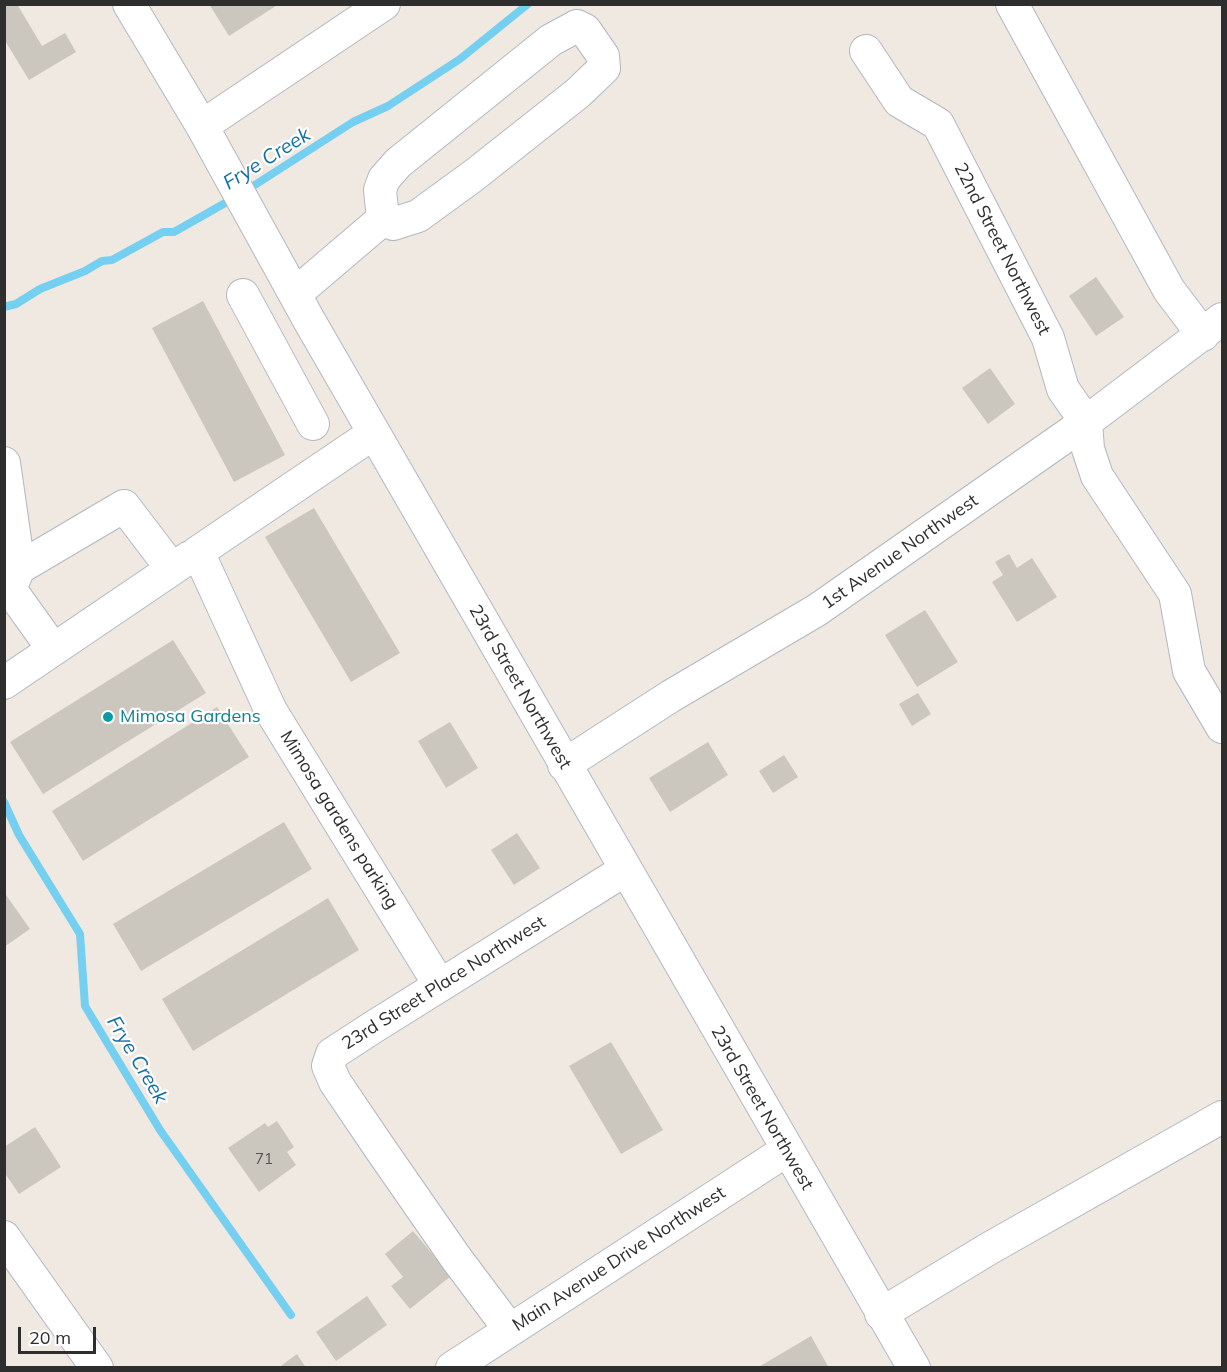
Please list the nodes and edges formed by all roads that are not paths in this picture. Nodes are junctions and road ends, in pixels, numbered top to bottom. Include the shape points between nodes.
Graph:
1 (129, 4) edge
2 (384, 4) edge
3 (1012, 4) edge
4 (866, 51) dead end
5 (202, 126) junction
6 (383, 219) junction
7 (295, 294) junction
8 (243, 295) dead end
9 (1213, 327) edge
10 (321, 340) junction
11 (280, 362) junction
12 (1086, 422) junction
13 (313, 424) dead end
14 (374, 433) junction
15 (4, 463) edge
16 (198, 552) junction
17 (19, 568) junction
18 (172, 569) junction
19 (53, 650) junction
20 (4, 683) edge
21 (1222, 726) edge
22 (564, 765) junction
23 (625, 870) junction
24 (439, 984) junction
25 (1222, 1117) edge
26 (786, 1150) junction
27 (4, 1237) edge
28 (14, 1270) edge
29 (881, 1314) junction
30 (510, 1330) junction
31 (97, 1368) edge
32 (452, 1368) edge
33 (914, 1368) edge

1 - 5 street, 23rd Street Northwest
2 - 5 street
3 - 9 street via 1169,290
4 - 12 street, 22nd Street Northwest via 899,101 938,124 1048,338 1063,389
5 - 7 street, 23rd Street Northwest
6 - 6 street via 393,224 418,216 578,93 604,68 603,56 585,30 577,26 551,40 398,164 380,190
6 - 7 street
7 - 10 street, 23rd Street Northwest
8 - 11 street
9 - 12 street, 1st Avenue Northwest
10 - 11 street
10 - 14 street, 23rd Street Northwest
11 - 13 street
12 - 21 street, 22nd Street Northwest via 1088,449 1097,476 1175,594 1189,671
12 - 22 street, 1st Avenue Northwest via 817,610
14 - 16 street
14 - 22 street, 23rd Street Northwest
15 - 17 street
16 - 18 street
16 - 24 street, Mimosa gardens parking via 271,711
17 - 18 street via 124,506
17 - 19 street via 10,589
18 - 19 street
19 - 20 street
22 - 23 street, 23rd Street Northwest
23 - 24 street, 23rd Street Place Northwest
23 - 26 street, 23rd Street Northwest
24 - 30 street, 23rd Street Place Northwest via 332,1054 328,1066 392,1166
25 - 29 street
26 - 29 street, 23rd Street Northwest
26 - 30 street, Main Avenue Drive Northwest
27 - 28 street
28 - 31 street
29 - 33 street, 23rd Street Northwest
30 - 32 street, Main Avenue Drive Northwest

